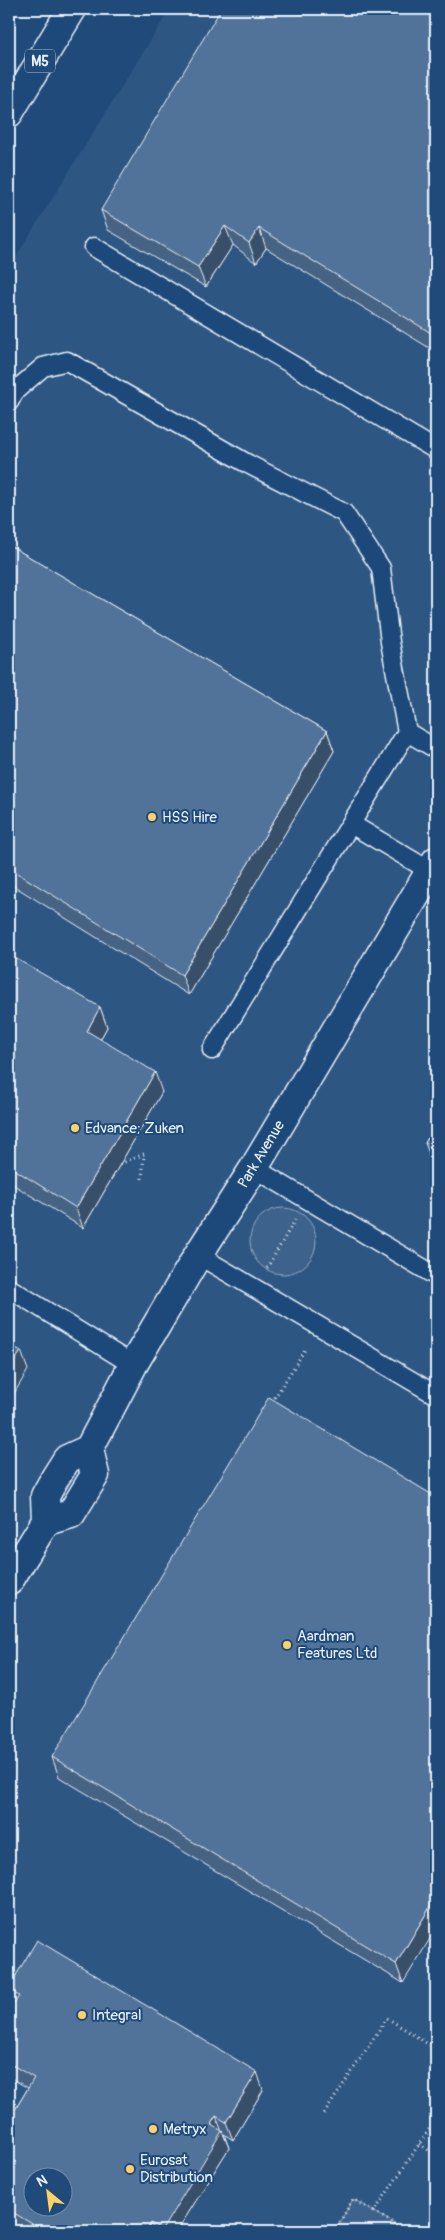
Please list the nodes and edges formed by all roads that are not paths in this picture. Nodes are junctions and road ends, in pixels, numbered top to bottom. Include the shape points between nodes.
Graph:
1 (72, 9) edge
2 (9, 113) edge
3 (94, 247) dead end
4 (9, 402) edge
5 (436, 450) edge
6 (407, 732) junction
7 (436, 749) edge
8 (351, 824) junction
9 (433, 866) edge
10 (212, 1050) dead end
11 (254, 1168) junction
12 (198, 1255) junction
13 (436, 1276) edge
14 (9, 1288) edge
15 (133, 1365) junction
16 (436, 1395) edge
17 (9, 1580) edge

1 - 2 main road, M5
3 - 5 lane
4 - 6 lane via 15,392 43,367 67,361 248,464 344,514 382,568 390,642
6 - 7 lane
6 - 8 lane
8 - 9 lane
8 - 10 lane
9 - 11 main road, Park Avenue
11 - 12 main road, Park Avenue
11 - 13 lane
12 - 15 main road, Park Avenue
12 - 16 lane
14 - 15 lane
15 - 17 main road, Park Avenue via 89,1448 95,1475 71,1514 46,1521

